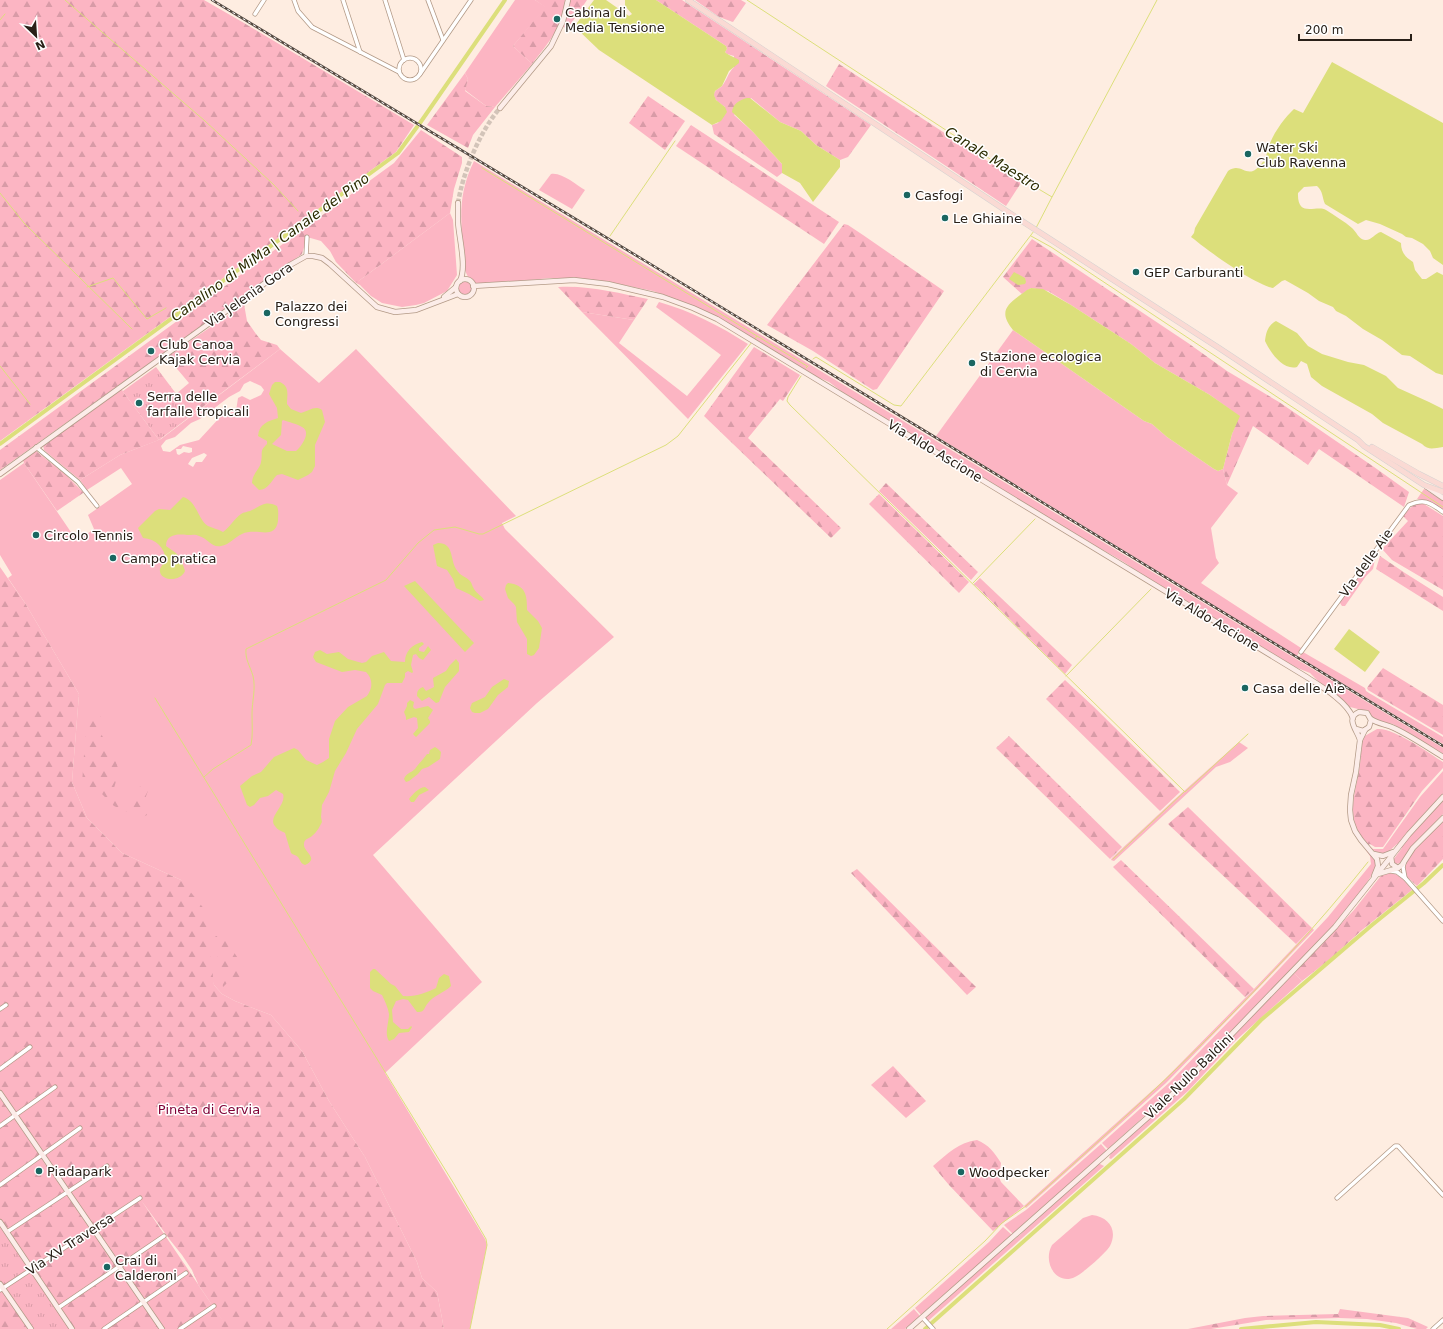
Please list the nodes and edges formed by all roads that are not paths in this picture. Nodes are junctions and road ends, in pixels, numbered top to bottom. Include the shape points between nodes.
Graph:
1 (264, 0) edge
2 (294, 0) edge
3 (343, 0) edge
4 (385, 0) edge
5 (428, 0) edge
6 (471, 0) edge
7 (568, 0) edge
8 (688, 0) edge
9 (255, 14) dead end
10 (443, 40) junction
11 (360, 52) junction
12 (404, 60) junction
13 (399, 72) junction
14 (420, 74) junction
15 (500, 108) tunnel mouth
16 (458, 203) tunnel mouth
17 (306, 237) dead end
18 (306, 256) junction
19 (463, 268) junction
20 (468, 280) junction
21 (460, 281) junction
22 (494, 285) junction
23 (473, 286) junction
24 (456, 287) junction
25 (472, 293) junction
26 (458, 294) junction
27 (436, 302) junction
28 (1358, 440) junction
29 (36, 448) junction
30 (0, 474) edge
31 (1424, 485) junction
32 (1443, 486) edge
33 (1443, 492) edge
34 (1443, 498) edge
35 (97, 506) dead end
36 (1443, 512) edge
37 (1301, 652) dead end
38 (1346, 707) junction
39 (1359, 712) junction
40 (1352, 718) junction
41 (1371, 719) junction
42 (1382, 724) junction
43 (1356, 729) junction
44 (1366, 729) junction
45 (1360, 740) junction
46 (1443, 757) edge
47 (1443, 796) edge
48 (1443, 818) edge
49 (1397, 849) junction
50 (1374, 854) junction
51 (1391, 856) junction
52 (1404, 862) junction
53 (1402, 873) junction
54 (1378, 874) junction
55 (1368, 886) junction
56 (1443, 921) edge
57 (6, 1004) dead end
58 (0, 1009) edge
59 (30, 1047) dead end
60 (0, 1068) edge
61 (55, 1087) dead end
62 (0, 1093) edge
63 (16, 1115) junction
64 (0, 1126) edge
65 (80, 1128) dead end
66 (43, 1154) junction
67 (107, 1166) dead end
68 (0, 1185) edge
69 (68, 1192) junction
70 (1443, 1195) edge
71 (140, 1198) dead end
72 (1337, 1198) dead end
73 (0, 1222) edge
74 (94, 1229) junction
75 (7, 1232) junction
76 (164, 1236) dead end
77 (120, 1266) junction
78 (32, 1269) junction
79 (186, 1273) dead end
80 (1, 1287) edge
81 (144, 1302) junction
82 (214, 1306) dead end
83 (58, 1308) junction
84 (924, 1319) junction
85 (1443, 1320) edge
86 (29, 1328) edge
87 (72, 1329) edge
88 (104, 1329) edge
89 (162, 1329) edge
90 (180, 1329) edge
91 (909, 1329) edge
92 (933, 1329) edge
93 (1433, 1329) edge

1 - 9 street
2 - 11 street via 298,11 312,27
3 - 11 street
4 - 12 street
5 - 10 street
6 - 10 street
7 - 15 street via 563,21 552,46
8 - 28 main road
10 - 14 street
11 - 13 street
12 - 13 street via 399,66
12 - 14 street via 411,58 417,61
13 - 14 street via 407,80
16 - 19 street
17 - 18 street
18 - 27 street, Via Jelenia Gora via 322,258 377,307 406,312
18 - 29 street, Via Jelenia Gora
19 - 20 street
19 - 21 street
20 - 21 street
20 - 23 street
21 - 24 street
22 - 23 street, Via Aldo Ascione
22 - 25 street, Via Aldo Ascione
22 - 38 street, Via Aldo Ascione via 574,280 608,284 663,297 717,319 1305,676
23 - 25 street
24 - 26 street
24 - 27 street
25 - 26 street via 466,297
26 - 27 street
28 - 31 main road
28 - 32 main road
29 - 30 street, Via Jelenia Gora
29 - 35 street via 78,482
31 - 33 main road
31 - 34 street
36 - 37 street, Via delle Aie via 1424,501 1409,505
38 - 39 street
38 - 40 street
39 - 40 street
39 - 41 street via 1367,713
40 - 43 street
41 - 42 street
41 - 44 street
42 - 44 street
42 - 46 street via 1405,733
43 - 44 street
43 - 45 street
44 - 45 street
45 - 50 street via 1351,796 1351,820 1361,840
47 - 49 street, Viale Nullo Baldini
48 - 52 street via 1413,848
49 - 50 street via 1386,855
49 - 51 street, Viale Nullo Baldini
50 - 55 street via 1378,866
51 - 53 street via 1392,864
51 - 54 street, Viale Nullo Baldini
52 - 53 street
52 - 53 street
53 - 54 street via 1390,871
53 - 56 street
54 - 55 street, Viale Nullo Baldini
55 - 84 street, Viale Nullo Baldini via 1336,927 1156,1110
57 - 58 street
59 - 60 street
61 - 63 street
62 - 63 street
63 - 64 street
63 - 66 street
65 - 66 street
66 - 68 street
66 - 69 street
67 - 69 street
69 - 74 street
69 - 75 street
70 - 72 street via 1398,1146 1395,1146
71 - 74 street, Via XV Traversa
73 - 75 street
74 - 77 street
74 - 78 street, Via XV Traversa
75 - 78 street
76 - 77 street
77 - 81 street
77 - 83 street
78 - 80 street, Via XV Traversa
78 - 83 street
79 - 81 street
80 - 86 street
81 - 88 street
81 - 89 street
82 - 90 street
83 - 87 street
84 - 91 street, Viale Nullo Baldini
84 - 92 street
85 - 93 street

